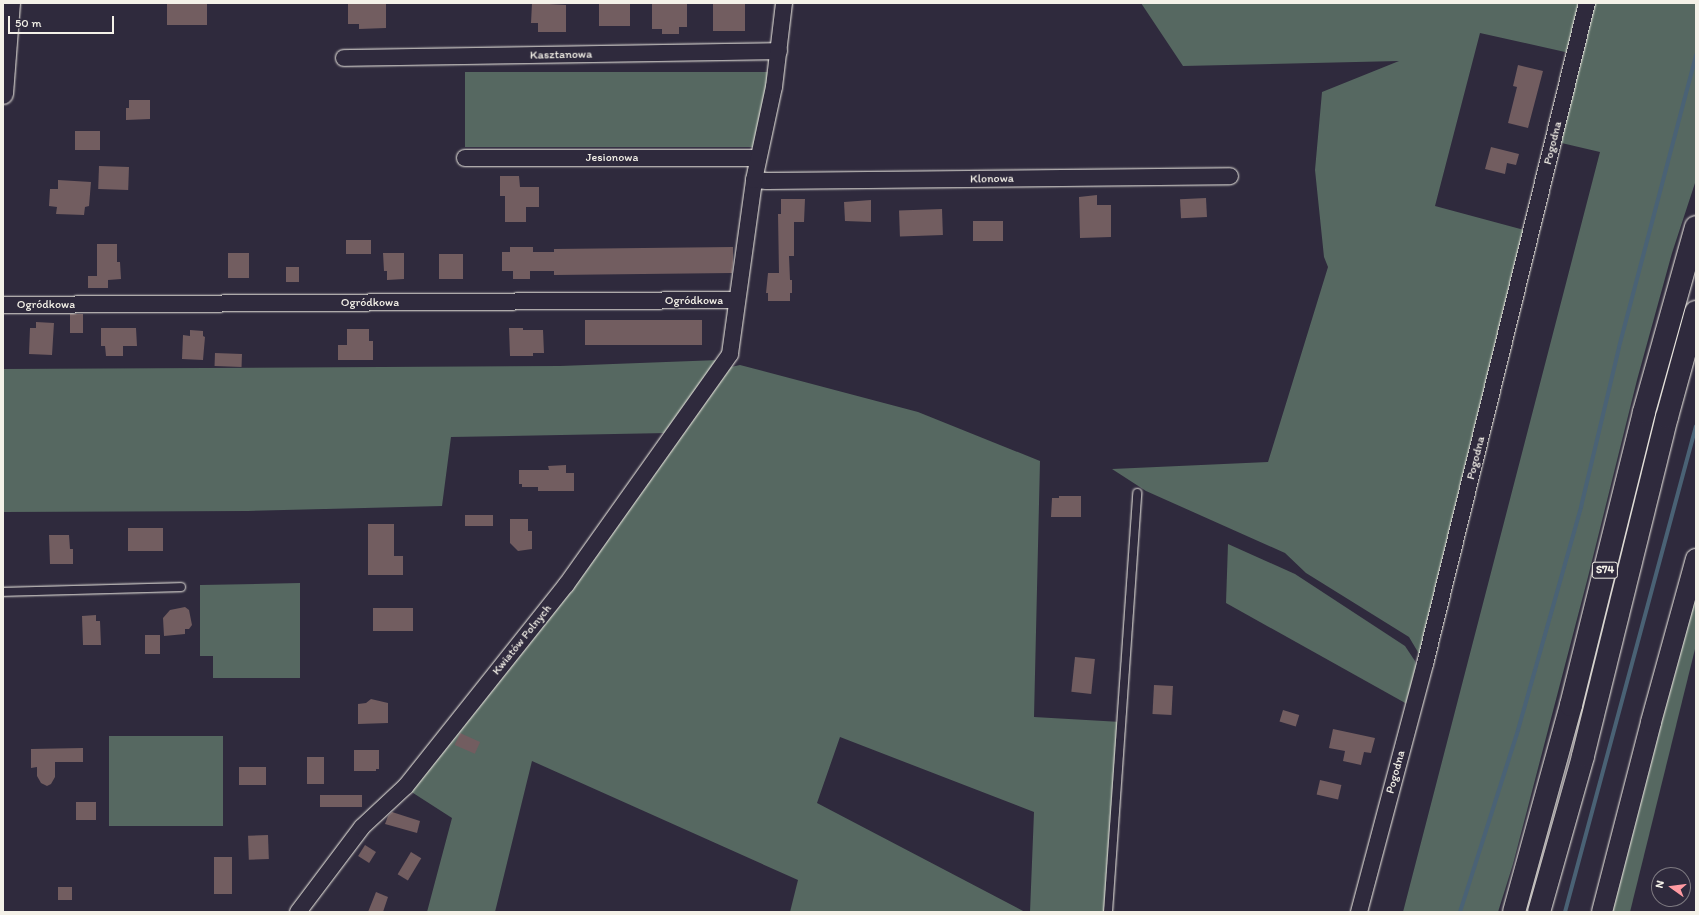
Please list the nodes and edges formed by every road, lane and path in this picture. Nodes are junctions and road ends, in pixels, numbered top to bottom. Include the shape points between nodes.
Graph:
1 (10, 3) edge
2 (784, 3) edge
3 (1587, 3) edge
4 (779, 51) junction
5 (344, 58) dead end
6 (3, 94) edge
7 (465, 158) dead end
8 (758, 158) junction
9 (1230, 176) dead end
10 (754, 180) junction
11 (1696, 227) edge
12 (737, 300) junction
13 (3, 305) edge
14 (1696, 312) edge
15 (1137, 493) dead end
16 (1696, 559) edge
17 (181, 587) dead end
18 (3, 592) edge
19 (298, 912) edge
20 (1108, 912) edge
21 (1359, 912) edge
22 (1514, 912) edge
23 (1539, 912) edge
24 (1602, 912) edge

1 - 6 street
2 - 4 street
3 - 21 street, Pogodna via 1425,664
4 - 5 street, Kasztanowa
4 - 8 street via 774,87
7 - 8 street, Jesionowa
8 - 10 street
9 - 10 street, Klonowa
10 - 12 street
11 - 22 highway, S74 via 1644,412 1571,705
12 - 13 street, Ogródkowa
12 - 19 street, Kwiatów Polnych via 730,354 566,585 406,786 362,827
14 - 23 highway, S74 via 1667,417 1583,756
15 - 20 lane
16 - 24 street
17 - 18 lane

